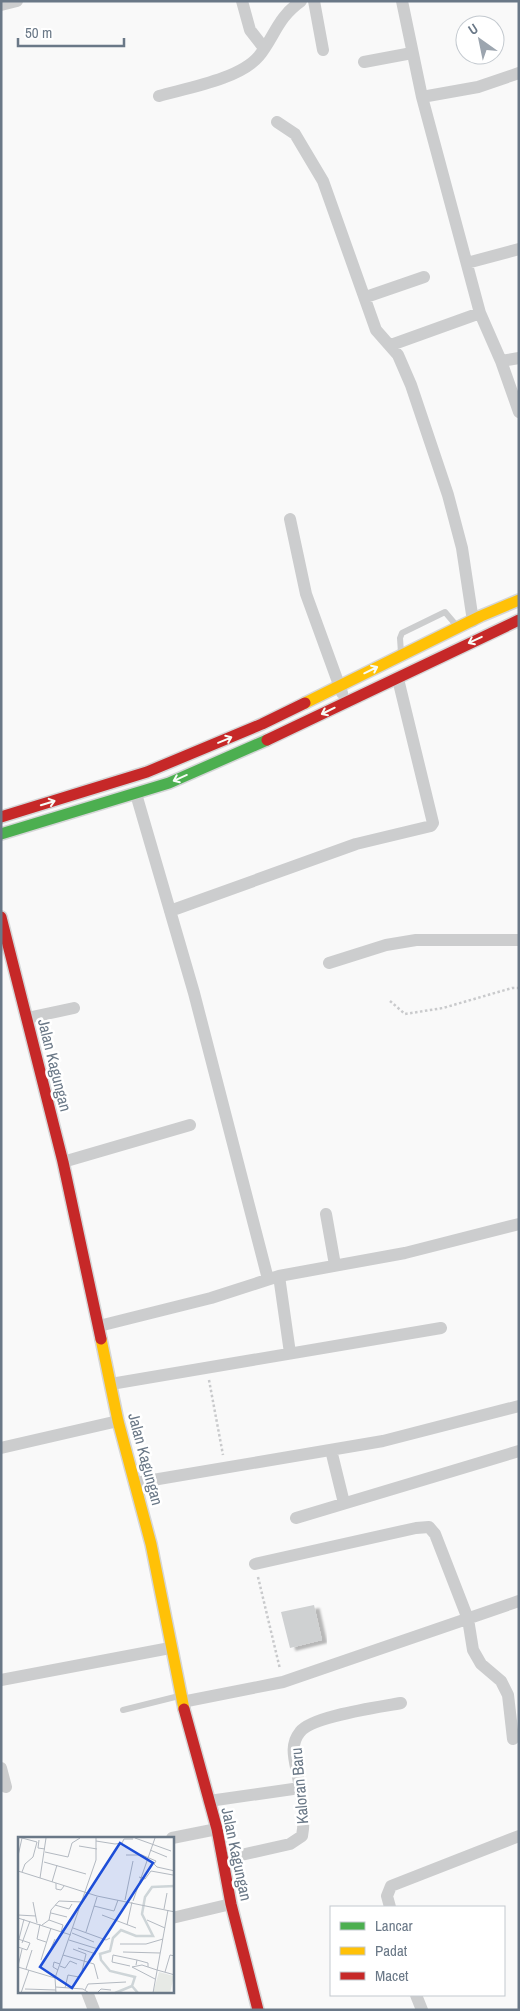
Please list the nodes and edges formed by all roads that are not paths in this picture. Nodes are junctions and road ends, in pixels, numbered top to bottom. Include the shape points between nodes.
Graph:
1 (17, 1) edge
2 (242, 1) edge
3 (301, 1) edge
4 (314, 1) edge
5 (402, 1) edge
6 (1, 5) edge
7 (264, 48) junction
8 (323, 50) dead end
9 (412, 53) junction
10 (364, 62) dead end
11 (519, 73) edge
12 (160, 96) dead end
13 (422, 97) junction
14 (278, 122) dead end
15 (519, 249) edge
16 (466, 262) junction
17 (424, 278) dead end
18 (366, 297) junction
19 (480, 313) junction
20 (391, 345) junction
21 (519, 358) edge
22 (501, 361) junction
23 (519, 412) edge
24 (290, 519) dead end
25 (519, 600) edge
26 (519, 620) edge
27 (473, 621) junction
28 (459, 628) junction
29 (402, 655) junction
30 (398, 679) junction
31 (339, 686) junction
32 (346, 702) junction
33 (136, 794) junction
34 (1, 817) edge
35 (1, 834) edge
36 (170, 911) junction
37 (1, 917) edge
38 (519, 940) edge
39 (329, 963) dead end
40 (7, 964) edge
41 (74, 1008) dead end
42 (27, 1018) junction
43 (190, 1125) dead end
44 (63, 1162) junction
45 (326, 1214) dead end
46 (519, 1224) edge
47 (335, 1265) junction
48 (274, 1278) junction
49 (99, 1326) junction
50 (442, 1328) dead end
51 (290, 1353) junction
52 (111, 1384) junction
53 (519, 1406) edge
54 (118, 1421) junction
55 (1, 1448) edge
56 (331, 1450) junction
57 (519, 1451) edge
58 (135, 1484) junction
59 (344, 1503) junction
60 (296, 1518) dead end
61 (255, 1564) road end
62 (519, 1601) edge
63 (468, 1619) junction
64 (170, 1648) junction
65 (1, 1680) edge
66 (181, 1699) junction
67 (401, 1703) dead end
68 (123, 1710) dead end
69 (513, 1739) dead end
70 (1, 1768) edge
71 (6, 1787) dead end
72 (300, 1788) junction
73 (209, 1801) junction
74 (217, 1829) junction
75 (519, 1836) edge
76 (174, 1838) edge
77 (223, 1859) junction
78 (231, 1904) junction
79 (390, 1906) edge
80 (174, 1918) edge
81 (89, 1994) edge
82 (416, 1996) edge
83 (94, 2010) edge
84 (258, 2010) edge
85 (422, 2010) edge

1 - 6 street
2 - 7 street via 250,30
3 - 7 street via 279,22
4 - 8 street
5 - 9 street
7 - 12 street via 258,57 235,73
9 - 10 street
9 - 13 street
11 - 13 street via 478,88
13 - 16 street
14 - 18 street via 296,134 323,181
15 - 16 street
16 - 19 street
17 - 18 street
18 - 20 street via 376,330
19 - 20 street
19 - 22 street
20 - 27 street via 411,385 448,495 462,548
21 - 22 street
22 - 23 street
24 - 31 street via 306,594
25 - 27 street
26 -> 30 street
27 - 28 street
28 - 29 street
28 - 29 lane via 445,612 400,636
31 -> 29 street
30 - 32 street
30 - 36 street via 433,823 431,826 356,844
31 - 32 street
34 -> 31 street via 147,772 262,724
32 -> 33 street via 245,750
33 - 35 street
33 - 36 street
36 - 48 street
37 - 40 street, Jalan Kagungan
38 - 39 street via 416,940 386,945
40 - 42 street, Jalan Kagungan
41 - 42 street
42 - 44 street, Jalan Kagungan
43 - 44 street
44 - 49 street, Jalan Kagungan
45 - 47 street
46 - 47 street via 404,1253
47 - 48 street
48 - 49 street via 211,1298
48 - 51 street
49 - 52 street, Jalan Kagungan
50 - 51 street
51 - 52 street via 207,1370
52 - 54 street, Jalan Kagungan
53 - 56 street via 383,1441
54 - 55 street
54 - 58 street, Jalan Kagungan
56 - 58 street
56 - 59 street
57 - 59 street
58 - 64 street, Jalan Kagungan via 151,1544
59 - 60 street
61 - 63 street via 429,1527 435,1534
62 - 63 street
63 - 66 street via 283,1682
63 - 69 street via 473,1650 481,1664 501,1680 508,1695
64 - 65 street
64 - 66 street, Jalan Kagungan
66 - 68 lane
66 - 73 street, Jalan Kagungan
67 - 72 street, Kaloran Baru via 308,1724 295,1740 293,1753
70 - 71 street
72 - 73 street
72 - 77 street, Kaloran Baru via 304,1827 297,1841
73 - 74 street, Jalan Kagungan
74 - 76 street
74 - 77 street, Jalan Kagungan
75 - 79 street via 391,1886 387,1896
77 - 78 street, Jalan Kagungan
78 - 80 street
78 - 84 street, Jalan Kagungan
81 - 83 street
82 - 85 street

